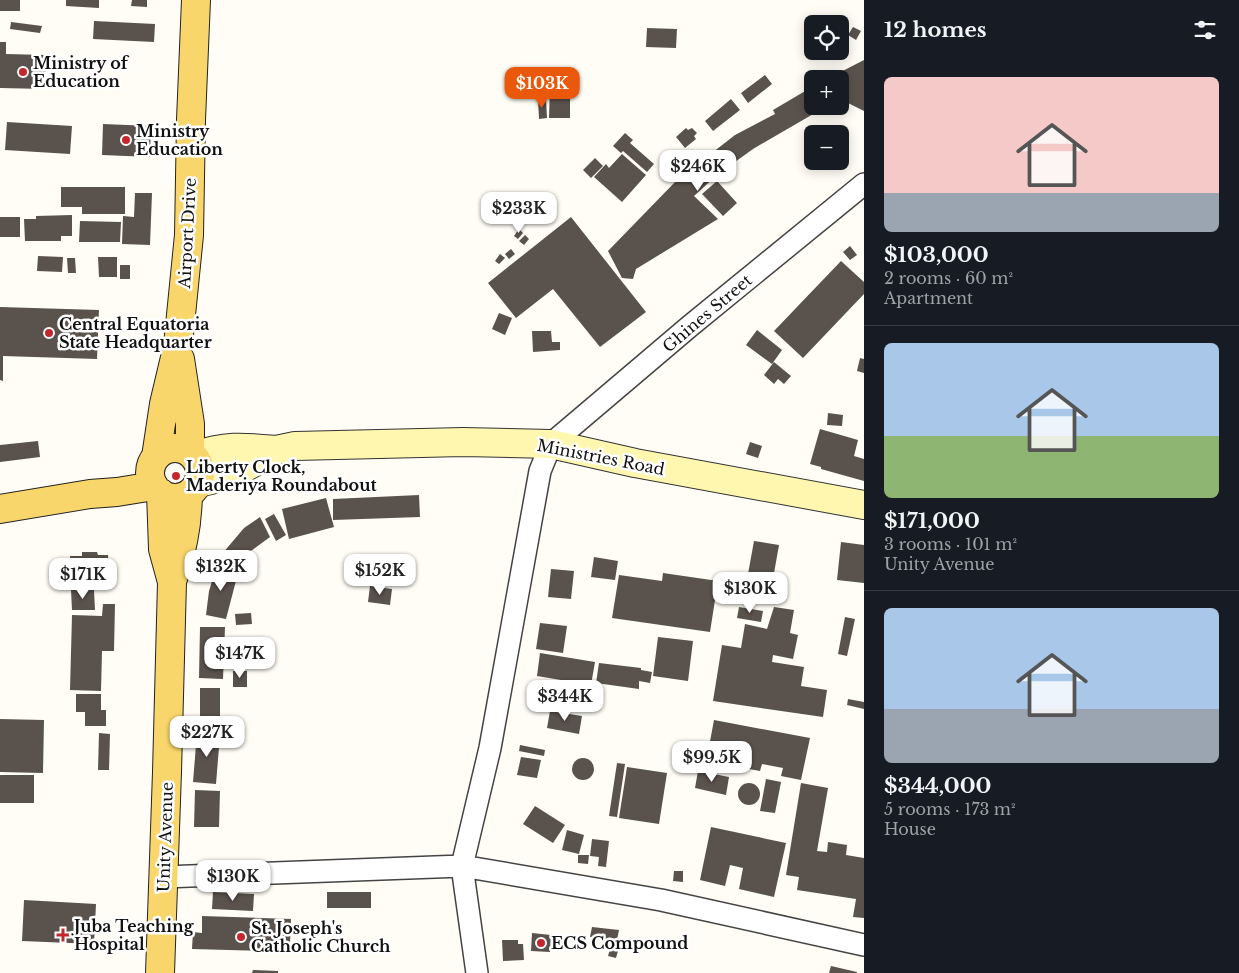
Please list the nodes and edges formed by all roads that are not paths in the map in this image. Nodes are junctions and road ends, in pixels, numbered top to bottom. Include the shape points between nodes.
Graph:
1 (196, 0) edge
2 (864, 184) edge
3 (178, 345) junction
4 (551, 444) junction
5 (276, 450) junction
6 (192, 454) junction
7 (156, 474) junction
8 (193, 489) junction
9 (864, 505) edge
10 (0, 509) edge
11 (172, 582) junction
12 (462, 866) junction
13 (164, 877) junction
14 (864, 945) edge
15 (160, 973) edge
16 (477, 973) edge

1 - 3 main road, Airport Drive via 189,235
2 - 4 street, Ghines Street
3 - 6 main road, Airport Drive
3 - 7 main road, Airport Drive via 164,404
4 - 5 street, Ministries Road via 463,442 295,446
4 - 9 street, Ministries Road via 635,463
4 - 12 street via 540,471 490,748
5 - 6 street, Ministries Road via 236,446
5 - 8 street, Ministries Road via 244,468
6 - 7 main road via 180,448 167,449
6 - 8 main road via 200,467
7 - 8 main road via 170,497 183,496
7 - 10 main road via 132,469 90,494
7 - 11 main road, Unity Avenue via 163,549
8 - 11 main road, Unity Avenue via 185,538
11 - 13 main road, Unity Avenue
12 - 13 street
12 - 14 street via 661,900
12 - 16 street
13 - 15 main road, Unity Avenue

